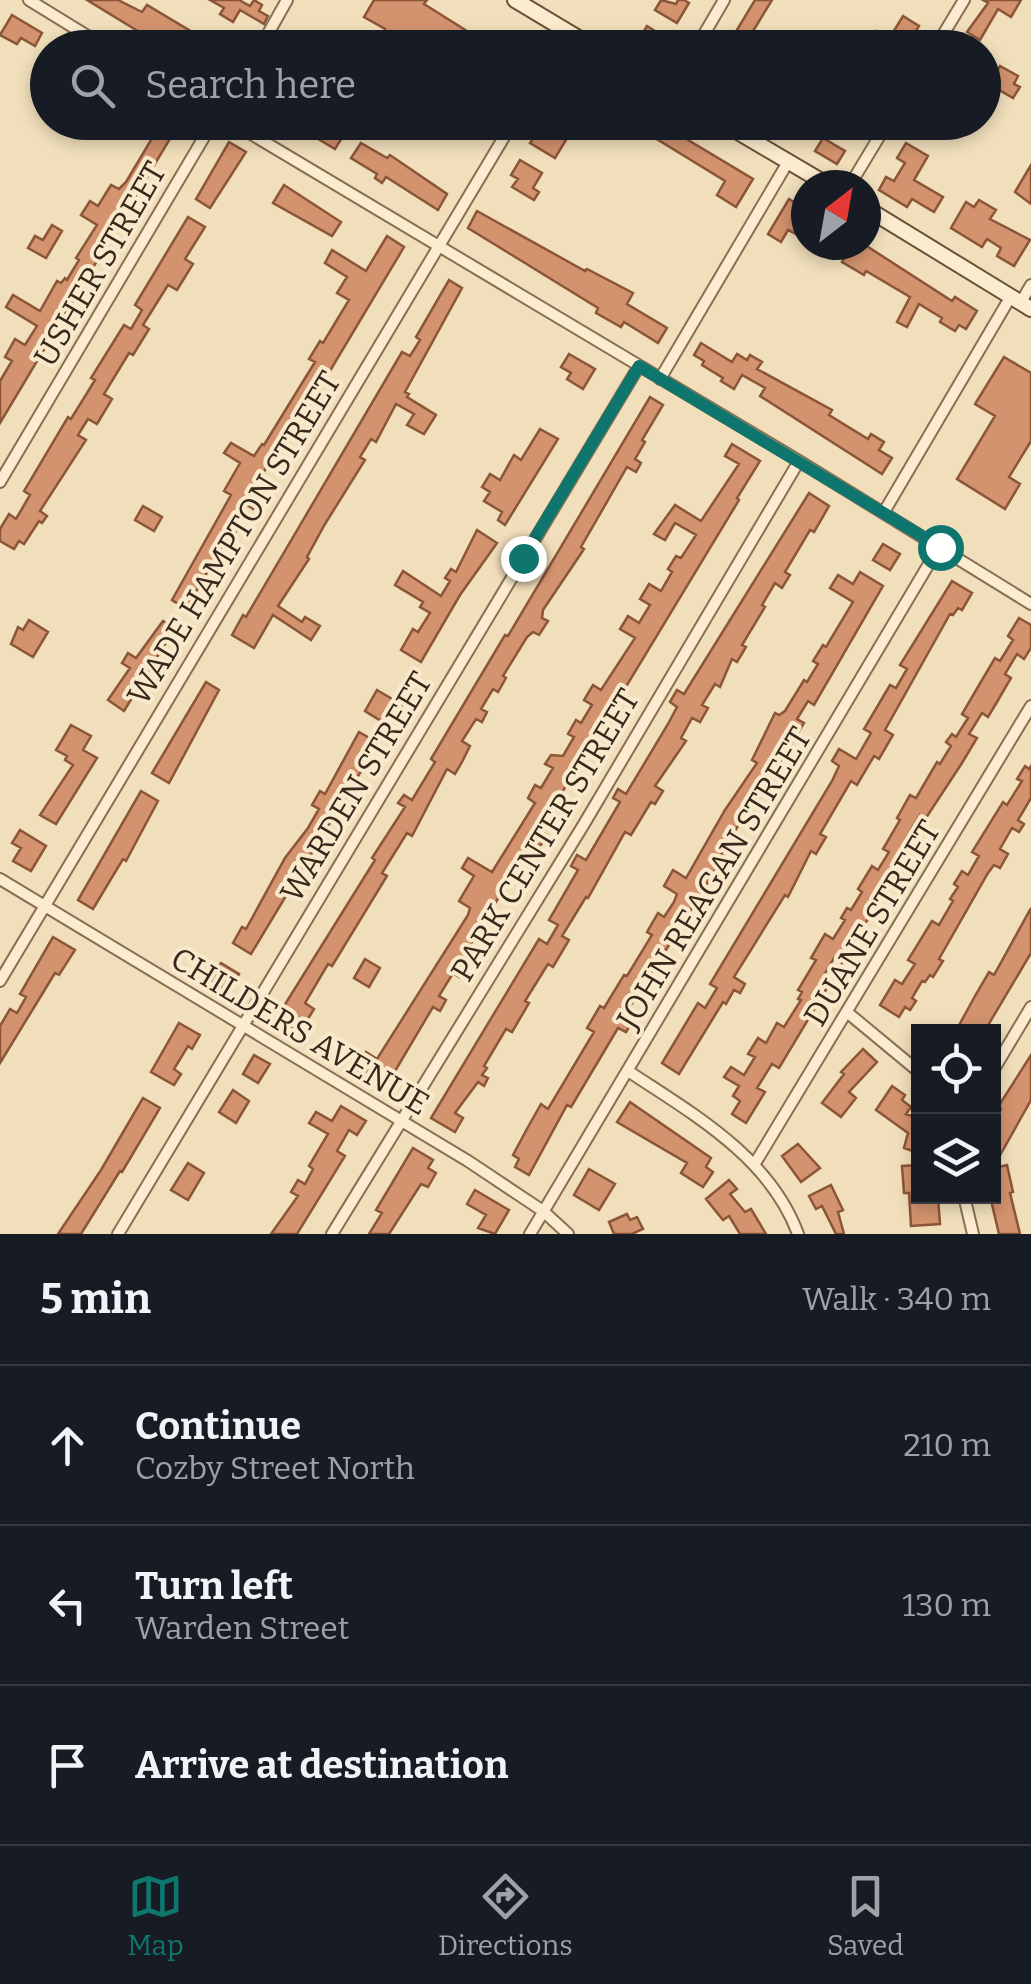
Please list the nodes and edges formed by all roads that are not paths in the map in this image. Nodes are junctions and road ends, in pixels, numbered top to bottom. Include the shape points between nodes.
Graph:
1 (29, 0) edge
2 (287, 0) edge
3 (514, 0) edge
4 (724, 0) edge
5 (964, 0) edge
6 (78, 30) edge
7 (270, 30) edge
8 (566, 30) edge
9 (706, 30) edge
10 (945, 30) edge
11 (202, 140) edge
12 (261, 140) edge
13 (502, 140) edge
14 (752, 140) edge
15 (877, 140) edge
16 (788, 162) junction
17 (802, 170) edge
18 (859, 170) edge
19 (881, 217) edge
20 (437, 247) junction
21 (1031, 285) edge
22 (1021, 302) edge
23 (639, 366) junction
24 (660, 379) junction
25 (799, 461) junction
26 (0, 482) edge
27 (884, 512) junction
28 (940, 547) junction
29 (1031, 604) edge
30 (1031, 706) edge
31 (0, 879) edge
32 (45, 906) junction
33 (0, 981) edge
34 (1031, 1007) edge
35 (848, 1013) junction
36 (242, 1025) junction
37 (1001, 1057) edge
38 (911, 1065) edge
39 (628, 1071) junction
40 (399, 1121) junction
41 (754, 1166) junction
42 (966, 1204) edge
43 (544, 1212) junction
44 (118, 1234) edge
45 (332, 1234) edge
46 (530, 1234) edge
47 (568, 1234) edge
48 (798, 1234) edge
49 (973, 1234) edge

1 - 6 street
2 - 7 street
3 - 8 street
4 - 9 street
5 - 10 street
11 - 26 street, USHER STREET
12 - 20 street
13 - 20 street, WADE HAMPTON STREET
14 - 16 street
15 - 18 street
16 - 17 street
16 - 24 street
19 - 22 street
20 - 23 street
20 - 32 street, WADE HAMPTON STREET
21 - 22 street
22 - 27 street
23 - 24 street
23 - 36 street, WARDEN STREET
24 - 25 street
25 - 27 street
25 - 40 street, PARK CENTER STREET
27 - 28 street
28 - 29 street
28 - 39 street, JOHN REAGAN STREET
30 - 35 street, DUANE STREET
31 - 32 street, CHILDERS AVENUE
32 - 33 street, WADE HAMPTON STREET
32 - 36 street, CHILDERS AVENUE
34 - 37 street
35 - 38 street
35 - 41 street, DUANE STREET
36 - 40 street, CHILDERS AVENUE
36 - 44 street, WARDEN STREET
39 - 41 street via 713,1126
39 - 43 street, JOHN REAGAN STREET
40 - 43 street, CHILDERS AVENUE
40 - 45 street, PARK CENTER STREET
41 - 48 street
42 - 49 street
43 - 46 street, JOHN REAGAN STREET
43 - 47 street, CHILDERS AVENUE

